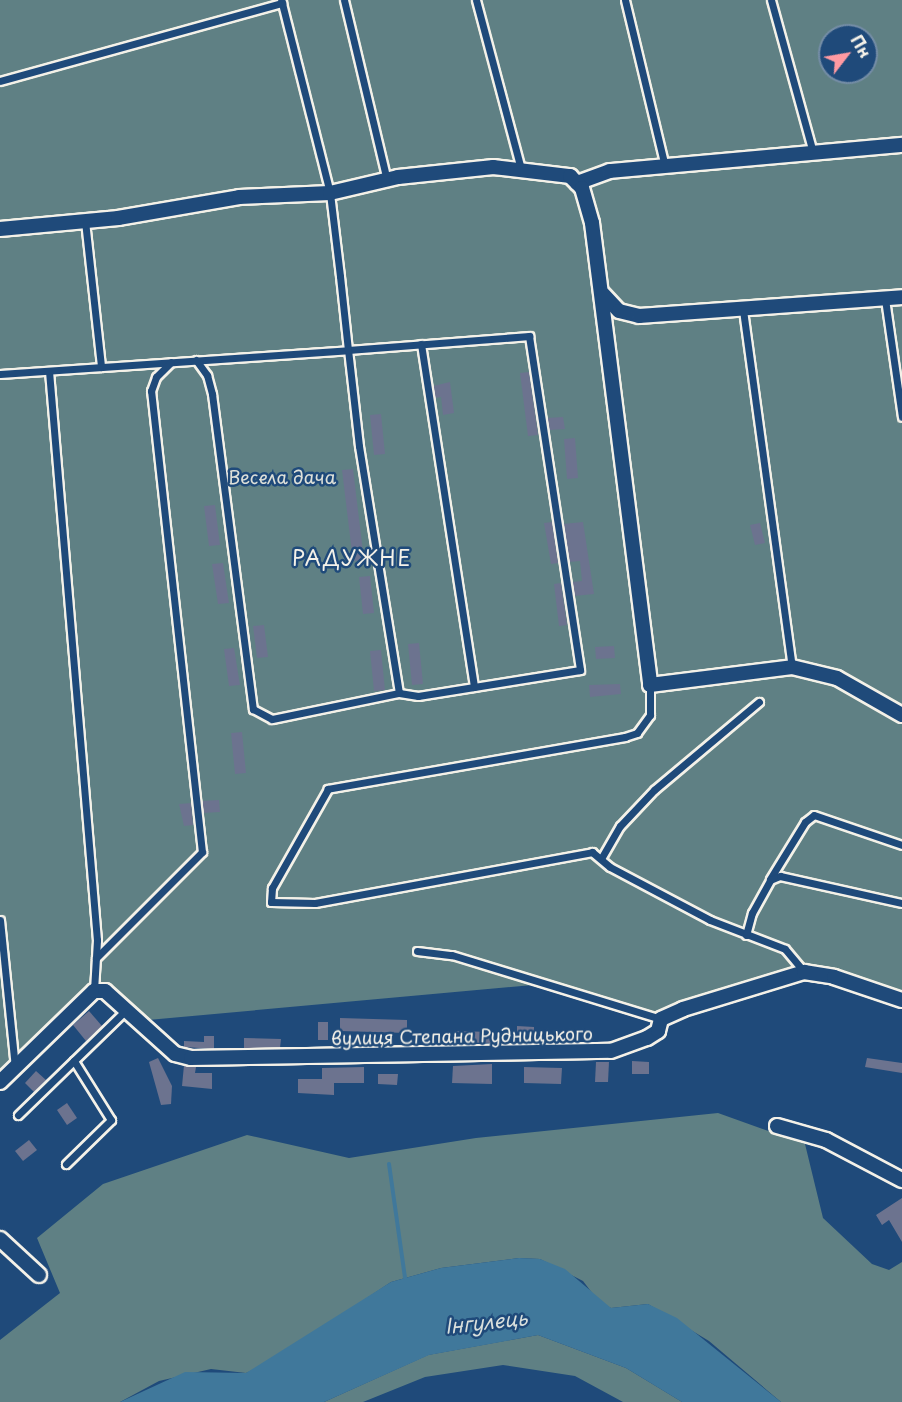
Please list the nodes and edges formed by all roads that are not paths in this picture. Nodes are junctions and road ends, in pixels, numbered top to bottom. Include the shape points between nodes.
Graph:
1 (344, 0) edge
2 (476, 0) edge
3 (625, 0) edge
4 (771, 0) edge
5 (281, 1) edge
6 (0, 81) edge
7 (902, 145) edge
8 (813, 153) junction
9 (665, 166) junction
10 (521, 169) junction
11 (387, 180) junction
12 (577, 183) junction
13 (330, 193) junction
14 (85, 222) junction
15 (0, 229) edge
16 (603, 294) junction
17 (902, 297) edge
18 (885, 299) junction
19 (743, 310) junction
20 (421, 344) junction
21 (348, 350) junction
22 (196, 360) junction
23 (171, 362) junction
24 (101, 367) junction
25 (49, 371) junction
26 (0, 374) edge
27 (902, 417) edge
28 (792, 667) junction
29 (650, 685) junction
30 (474, 687) junction
31 (399, 693) junction
32 (759, 702) dead end
33 (902, 715) edge
34 (902, 845) edge
35 (602, 857) junction
36 (770, 880) junction
37 (902, 903) edge
38 (0, 920) edge
39 (746, 934) junction
40 (417, 951) dead end
41 (96, 958) junction
42 (804, 972) junction
43 (94, 991) junction
44 (902, 999) edge
45 (126, 1010) junction
46 (661, 1019) junction
47 (74, 1061) junction
48 (15, 1067) junction
49 (0, 1083) edge
50 (18, 1115) dead end
51 (777, 1126) dead end
52 (66, 1164) dead end
53 (902, 1180) edge
54 (0, 1239) edge
55 (39, 1275) dead end

1 - 11 lane
2 - 10 lane
3 - 9 lane
4 - 8 lane
5 - 6 lane
5 - 13 lane
7 - 8 street
8 - 9 street
9 - 12 street via 610,171
10 - 11 street via 494,167
10 - 12 street via 570,176
11 - 13 street
12 - 16 street via 586,199
13 - 14 street via 239,197
13 - 21 lane
14 - 15 street
14 - 24 lane
16 - 19 street via 620,311 639,316
16 - 29 street
17 - 18 street
18 - 19 street
18 - 27 lane
19 - 28 lane
20 - 21 lane
20 - 30 lane
20 - 30 lane via 529,336 583,665 572,674
21 - 22 lane
21 - 31 lane via 358,446
22 - 23 lane
22 - 31 lane via 207,375 212,394 253,709 272,719
23 - 24 lane
23 - 41 lane via 156,377 151,391 202,852
24 - 25 lane
25 - 26 lane
25 - 41 lane
28 - 29 street
28 - 33 street via 837,678
29 - 35 lane via 650,715 637,733 625,737 328,789 270,897 282,906 315,903 592,852
30 - 31 lane via 418,696
32 - 35 lane via 654,790 620,826
34 - 36 lane via 814,815 805,822
35 - 39 lane via 610,867 710,920
36 - 37 lane via 789,877
36 - 39 lane via 752,913
38 - 48 lane
39 - 42 lane via 785,950
40 - 46 lane via 452,955
41 - 43 lane
42 - 44 street, вулиця Степана Рудницького via 834,977
42 - 46 street, вулиця Степана Рудницького via 716,997
43 - 45 street, вулиця Степана Рудницького via 105,991
43 - 48 street
45 - 46 street, вулиця Степана Рудницького via 161,1044 191,1058 611,1051 647,1038 658,1030
45 - 47 lane
47 - 50 lane
47 - 52 lane via 111,1120
48 - 49 street
51 - 53 street via 826,1140
54 - 55 street

